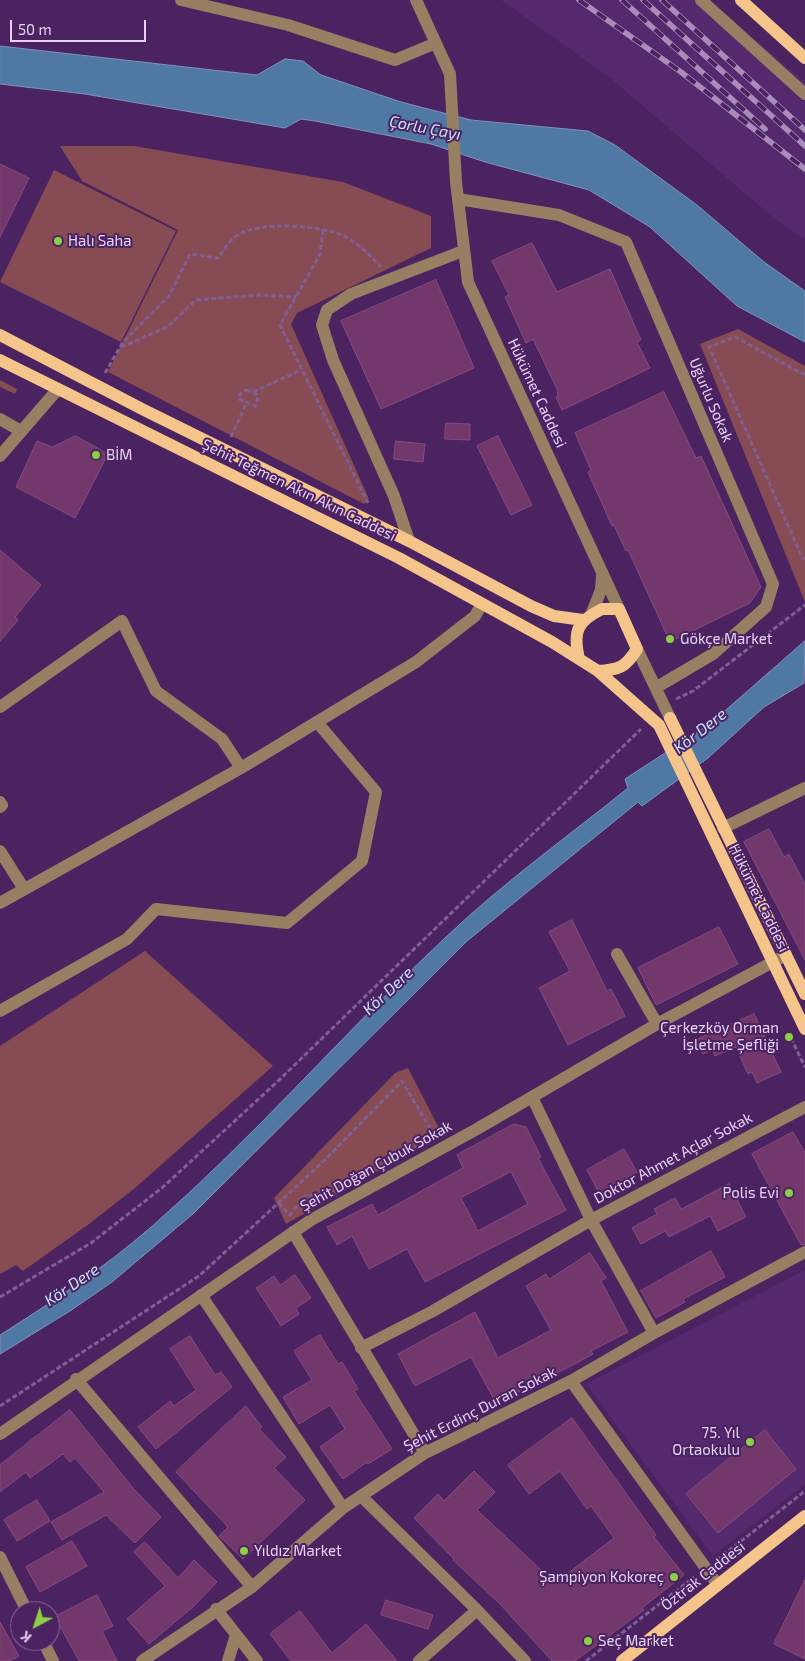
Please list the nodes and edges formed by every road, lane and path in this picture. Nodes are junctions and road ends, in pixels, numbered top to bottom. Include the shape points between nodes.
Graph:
1 (181, 0) edge
2 (416, 0) edge
3 (701, 0) edge
4 (741, 0) edge
5 (436, 43) junction
6 (805, 58) edge
7 (805, 94) edge
8 (458, 199) junction
9 (323, 230) junction
10 (463, 251) junction
11 (384, 271) dead end
12 (296, 297) junction
13 (0, 335) edge
14 (120, 348) junction
15 (0, 360) edge
16 (301, 370) junction
17 (104, 374) dead end
18 (805, 375) edge
19 (58, 389) junction
20 (253, 392) junction
21 (247, 402) junction
22 (0, 419) edge
23 (21, 431) junction
24 (230, 437) dead end
25 (0, 456) edge
26 (370, 506) dead end
27 (409, 541) junction
28 (805, 559) edge
29 (602, 574) junction
30 (482, 604) junction
31 (805, 605) edge
32 (619, 609) junction
33 (587, 617) junction
34 (637, 649) junction
35 (578, 659) junction
36 (598, 672) junction
37 (657, 688) junction
38 (672, 701) dead end
39 (0, 707) edge
40 (317, 722) junction
41 (665, 722) junction
42 (644, 727) dead end
43 (241, 768) junction
44 (805, 788) edge
45 (0, 802) edge
46 (0, 807) edge
47 (723, 828) junction
48 (0, 851) edge
49 (24, 889) junction
50 (0, 903) edge
51 (618, 954) dead end
52 (786, 955) junction
53 (772, 962) junction
54 (805, 994) edge
55 (0, 1011) edge
56 (657, 1024) junction
57 (805, 1029) edge
58 (532, 1097) junction
59 (805, 1107) edge
60 (441, 1149) junction
61 (279, 1203) junction
62 (289, 1215) dead end
63 (591, 1220) junction
64 (293, 1232) junction
65 (805, 1252) edge
66 (201, 1296) junction
67 (0, 1297) edge
68 (654, 1333) junction
69 (361, 1348) junction
70 (76, 1379) junction
71 (571, 1381) junction
72 (0, 1406) edge
73 (0, 1434) edge
74 (425, 1453) junction
75 (360, 1496) junction
76 (343, 1508) junction
77 (805, 1516) edge
78 (0, 1557) edge
79 (718, 1585) junction
80 (252, 1587) junction
81 (22, 1601) edge
82 (216, 1609) junction
83 (477, 1610) junction
84 (236, 1635) junction
85 (142, 1661) edge
86 (228, 1661) edge
87 (257, 1661) edge
88 (419, 1661) edge
89 (525, 1661) edge
90 (622, 1661) edge

1 - 5 street via 288,25 395,60
2 - 5 street
3 - 7 street
4 - 6 main road
5 - 8 street, Hükümet Caddesi via 450,74
8 - 10 street, Hükümet Caddesi
8 - 37 street, Uğurlu Sokak via 560,215 626,242 773,584 766,607 713,654
9 - 11 path via 344,236 368,252
9 - 12 path via 320,254
9 - 14 path via 264,226 236,236 218,258 190,254 169,296
10 - 27 street via 350,294 327,310 322,326 333,360 394,496
10 - 29 street, Hükümet Caddesi via 468,282
12 - 14 path via 259,295 196,300 167,326
12 - 16 path via 280,324
13 - 27 main road, Şehit Teğmen Akın Akın Caddesi
14 - 17 path
15 - 19 main road, Şehit Teğmen Akın Akın Caddesi
16 - 20 path
16 - 26 path
18 - 28 path via 735,337 710,347
19 - 23 street
19 - 30 main road, Şehit Teğmen Akın Akın Caddesi via 399,558
20 - 21 path via 258,396 256,406
20 - 21 path via 246,390 240,394 238,399
21 - 24 path
22 - 23 street
23 - 25 street
27 - 33 main road, Şehit Teğmen Akın Akın Caddesi via 554,616
29 - 32 street, Hükümet Caddesi
29 - 33 street via 602,590
30 - 35 main road, Şehit Teğmen Akın Akın Caddesi
30 - 40 street via 474,616 416,662
31 - 38 path via 693,691
32 - 33 main road via 602,609
32 - 34 main road
33 - 35 main road via 574,639
34 - 36 main road via 629,662
34 - 37 street
35 - 36 main road
36 - 41 main road
37 - 41 street
39 - 43 street via 122,621 156,691 222,739
40 - 43 street
40 - 55 street via 376,792 362,861 287,923 156,909 128,939
41 - 47 main road, Hükümet Caddesi
41 - 53 main road, Hükümet Caddesi via 698,807
42 - 67 path via 163,1187 91,1243
43 - 49 street
44 - 47 street
45 - 46 street
47 - 52 main road, Hükümet Caddesi
48 - 49 street
49 - 50 street
51 - 56 street
52 - 53 street, Şehit Doğan Çubuk Sokak
52 - 54 main road, Hükümet Caddesi
53 - 56 street, Şehit Doğan Çubuk Sokak
53 - 57 main road, Hükümet Caddesi
56 - 58 street, Şehit Doğan Çubuk Sokak
58 - 60 street, Şehit Doğan Çubuk Sokak
58 - 63 street
59 - 63 street, Doktor Ahmet Açlar Sokak
60 - 61 path via 402,1080
60 - 64 street, Şehit Doğan Çubuk Sokak
61 - 62 path
61 - 72 path via 199,1276
63 - 68 street, Doktor Ahmet Açlar Sokak
63 - 69 street via 433,1311
64 - 66 street, Şehit Doğan Çubuk Sokak
64 - 69 street
65 - 68 street, Şehit Erdinç Duran Sokak
66 - 70 street, Şehit Doğan Çubuk Sokak
66 - 76 street
68 - 71 street, Şehit Erdinç Duran Sokak
69 - 74 street
70 - 73 street, Şehit Doğan Çubuk Sokak
70 - 80 street
71 - 74 street, Şehit Erdinç Duran Sokak
71 - 79 street
74 - 75 street, Şehit Erdinç Duran Sokak
75 - 76 street, Şehit Erdinç Duran Sokak
75 - 83 street
76 - 80 street, Şehit Erdinç Duran Sokak
77 - 79 main road, Öztrak Caddesi
78 - 81 street
79 - 90 main road, Öztrak Caddesi
80 - 82 street, Şehit Erdinç Duran Sokak
82 - 84 street
82 - 85 street, Şehit Erdinç Duran Sokak
83 - 88 street
83 - 89 street
84 - 86 street
84 - 87 street

